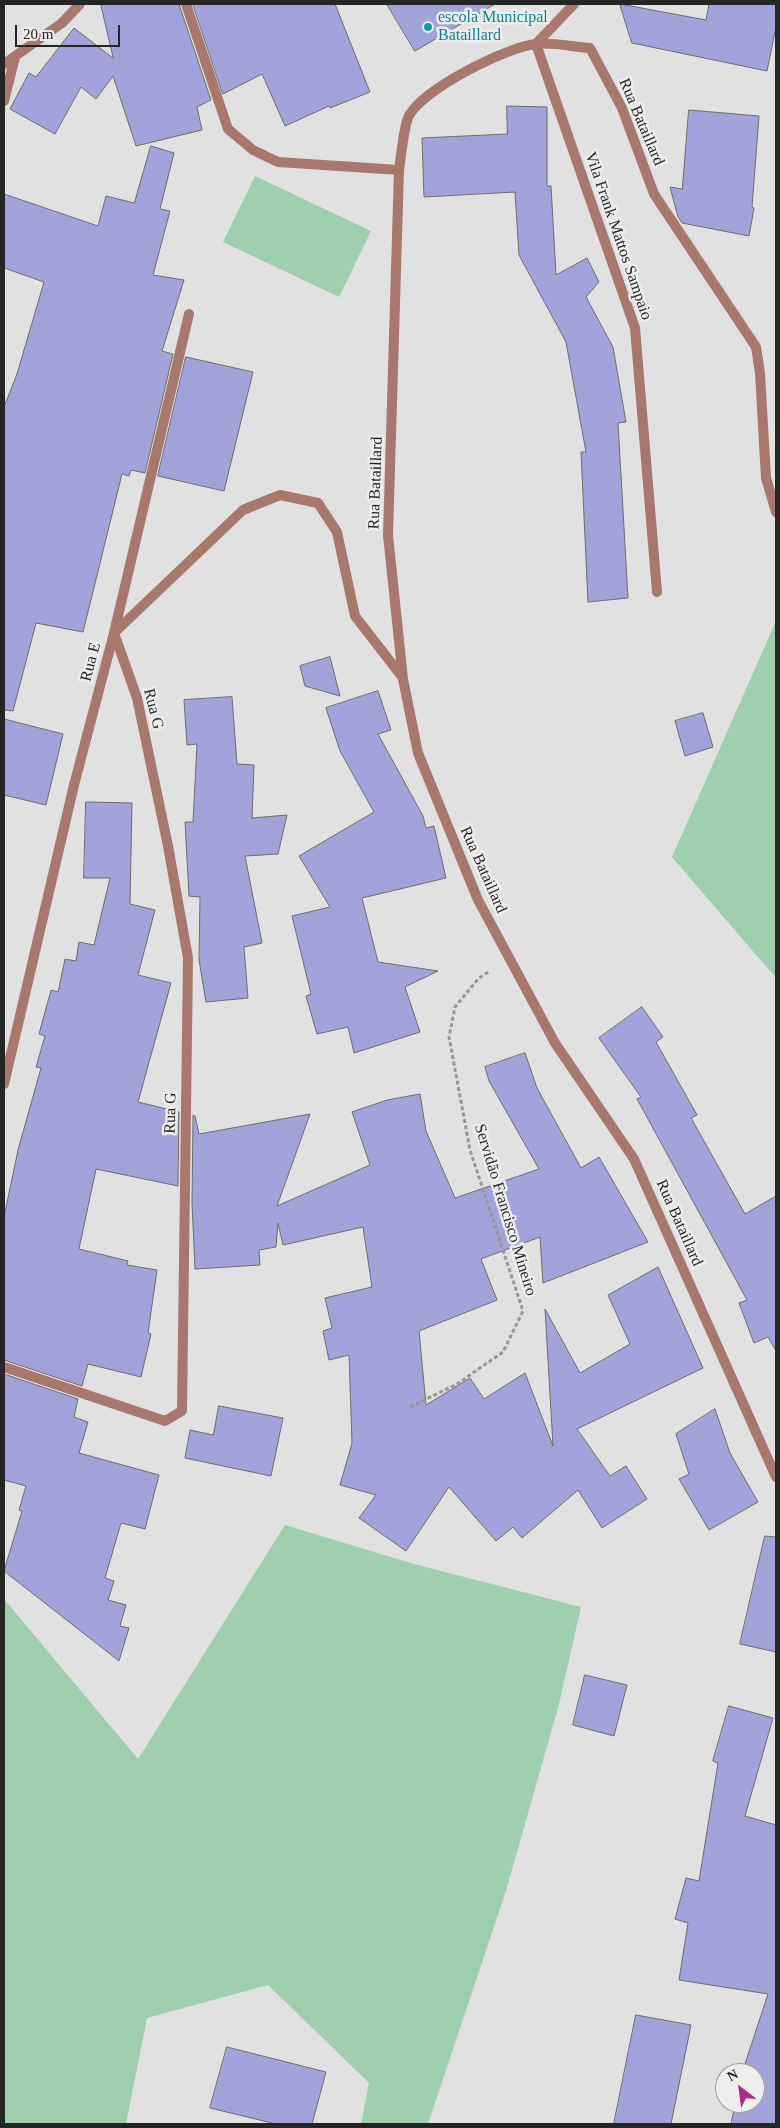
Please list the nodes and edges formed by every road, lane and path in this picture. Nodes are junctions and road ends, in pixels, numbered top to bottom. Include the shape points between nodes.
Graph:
1 (80, 4) edge
2 (186, 4) edge
3 (574, 4) edge
4 (536, 44) junction
5 (16, 57) junction
6 (4, 64) edge
7 (4, 101) edge
8 (399, 170) junction
9 (189, 314) dead end
10 (776, 512) edge
11 (657, 592) dead end
12 (114, 633) junction
13 (403, 679) junction
14 (510, 960) junction
15 (4, 1084) edge
16 (4, 1368) edge
17 (410, 1407) dead end
18 (776, 1477) edge

1 - 5 street via 62,24
2 - 8 street via 228,129 253,150 278,162
3 - 4 street
4 - 8 street, Rua Bataillard via 507,53 447,81 426,95 408,115
4 - 10 street, Rua Bataillard via 590,48 622,108 654,194 756,347 766,478
4 - 11 street, Vila Frank Mattos Sampaio via 635,328
5 - 6 street
5 - 7 street
8 - 13 street, Rua Bataillard via 388,535
9 - 12 street
12 - 13 street, Rua E via 243,510 280,495 318,503 323,510 337,532 355,616
12 - 15 street, Rua E via 74,785
12 - 16 street, Rua G via 137,698 188,958 182,1411 165,1421
13 - 14 street, Rua Bataillard via 418,754 478,900
14 - 17 path, Servidão Francisco Mineiro via 479,978 455,1007 449,1037 470,1150 523,1312 504,1352 457,1384
14 - 18 street, Rua Bataillard via 556,1043 634,1159

